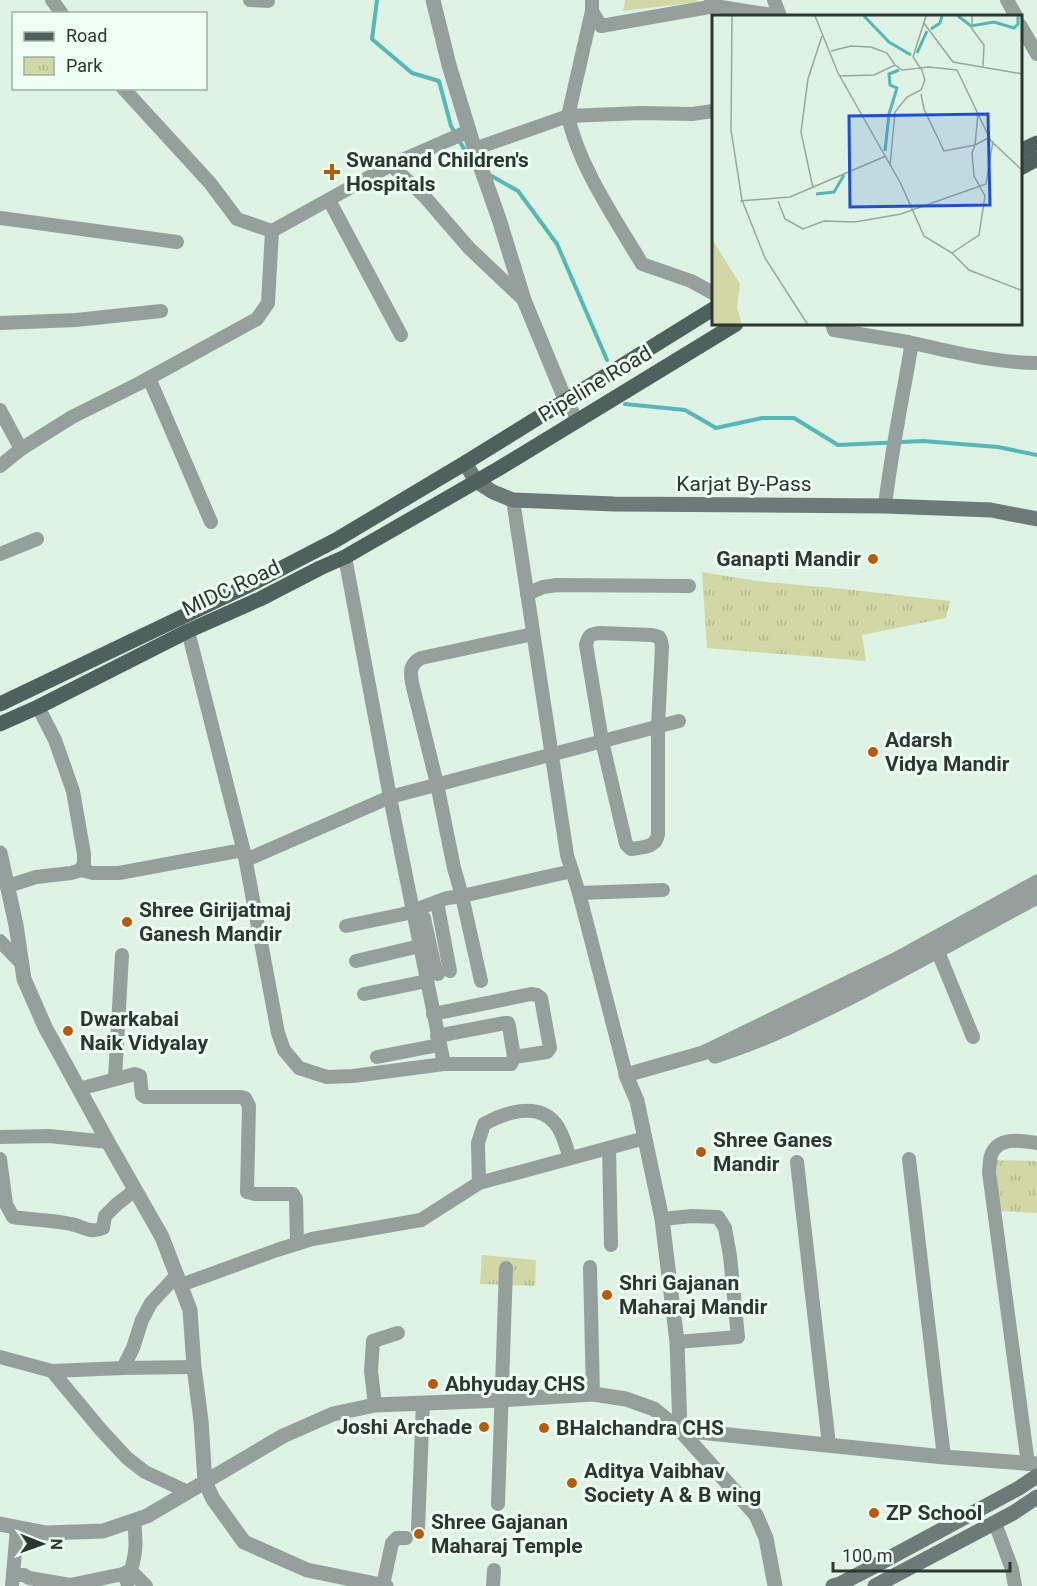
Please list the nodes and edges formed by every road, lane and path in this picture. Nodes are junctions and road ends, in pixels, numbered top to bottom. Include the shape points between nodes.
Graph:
1 (52, 0) edge
2 (250, 0) edge
3 (774, 0) edge
4 (1007, 0) edge
5 (268, 1) edge
6 (436, 2) edge
7 (713, 3) edge
8 (592, 5) edge
9 (61, 12) edge
10 (774, 15) edge
11 (779, 15) edge
12 (1015, 15) edge
13 (1022, 28) edge
14 (1037, 54) edge
15 (125, 90) edge
16 (712, 111) edge
17 (568, 116) junction
18 (465, 133) junction
19 (1037, 143) edge
20 (1022, 150) edge
21 (475, 151) junction
22 (1037, 159) edge
23 (391, 165) junction
24 (1022, 167) edge
25 (329, 200) junction
26 (0, 218) edge
27 (272, 231) junction
28 (177, 242) dead end
29 (712, 292) edge
30 (524, 300) junction
31 (712, 310) edge
32 (161, 311) dead end
33 (0, 322) edge
34 (733, 326) edge
35 (833, 326) edge
36 (402, 335) dead end
37 (908, 342) junction
38 (1037, 363) edge
39 (148, 378) junction
40 (566, 399) junction
41 (0, 410) edge
42 (576, 420) junction
43 (21, 448) junction
44 (465, 463) junction
45 (0, 466) edge
46 (476, 481) junction
47 (513, 500) junction
48 (885, 506) junction
49 (1037, 519) edge
50 (211, 522) dead end
51 (37, 539) dead end
52 (0, 554) edge
53 (345, 557) junction
54 (689, 586) dead end
55 (527, 594) junction
56 (188, 631) junction
57 (534, 634) junction
58 (0, 704) edge
59 (38, 707) junction
60 (679, 721) dead end
61 (0, 724) edge
62 (658, 726) junction
63 (602, 741) junction
64 (552, 754) junction
65 (437, 784) junction
66 (390, 797) junction
67 (0, 853) edge
68 (244, 853) junction
69 (81, 870) junction
70 (572, 871) junction
71 (1037, 882) edge
72 (8, 886) junction
73 (663, 890) dead end
74 (579, 893) junction
75 (462, 896) junction
76 (1037, 897) edge
77 (438, 905) junction
78 (413, 910) junction
79 (421, 925) junction
80 (346, 926) dead end
81 (0, 941) edge
82 (424, 948) junction
83 (938, 952) junction
84 (122, 955) dead end
85 (356, 961) dead end
86 (22, 964) junction
87 (435, 973) junction
88 (481, 981) dead end
89 (364, 994) dead end
90 (433, 1014) junction
91 (973, 1037) dead end
92 (438, 1040) junction
93 (377, 1057) dead end
94 (514, 1057) junction
95 (444, 1064) junction
96 (115, 1078) junction
97 (627, 1080) junction
98 (79, 1089) junction
99 (0, 1137) edge
100 (645, 1138) junction
101 (108, 1142) junction
102 (1037, 1143) edge
103 (609, 1148) junction
104 (570, 1158) junction
105 (0, 1159) edge
106 (909, 1159) dead end
107 (797, 1162) dead end
108 (479, 1183) junction
109 (135, 1190) junction
110 (662, 1220) junction
111 (297, 1244) junction
112 (611, 1245) dead end
113 (590, 1267) dead end
114 (506, 1268) dead end
115 (179, 1280) junction
116 (398, 1333) dead end
117 (677, 1342) junction
118 (0, 1357) edge
119 (123, 1368) junction
120 (194, 1368) junction
121 (52, 1371) junction
122 (593, 1394) junction
123 (502, 1400) junction
124 (423, 1403) junction
125 (375, 1405) junction
126 (680, 1430) junction
127 (830, 1445) junction
128 (944, 1457) junction
129 (1034, 1468) edge
130 (205, 1482) junction
131 (188, 1492) junction
132 (1037, 1497) edge
133 (498, 1504) dead end
134 (134, 1521) junction
135 (995, 1523) junction
136 (0, 1524) edge
137 (17, 1528) junction
138 (418, 1529) dead end
139 (406, 1538) dead end
140 (869, 1569) junction
141 (494, 1570) dead end
142 (13, 1580) edge
143 (124, 1581) edge
144 (146, 1586) edge
145 (385, 1586) edge
146 (493, 1586) edge
147 (775, 1586) edge
148 (832, 1586) edge
149 (874, 1586) edge
150 (1015, 1586) edge

1 - 9 street
2 - 5 street
3 - 11 street
4 - 12 street
6 - 18 street
7 - 8 street via 601,26
7 - 10 street
8 - 17 street
13 - 14 street
15 - 27 street via 237,219
16 - 17 street
17 - 21 street
17 - 29 street via 596,186 642,264
18 - 21 street
18 - 23 street
19 - 20 main road
21 - 30 street
22 - 24 main road
23 - 25 street
23 - 30 street
25 - 27 street
25 - 36 street
26 - 28 street
27 - 39 street via 268,303 256,319
30 - 40 street
31 - 40 main road, Pipeline Road
32 - 33 street via 76,320
34 - 42 main road, Pipeline Road
35 - 37 street via 834,330
37 - 38 street via 1017,363
37 - 48 street via 911,348
39 - 43 street
39 - 50 street
40 - 42 street
40 - 44 main road, Pipeline Road
41 - 43 street
42 - 46 main road, Pipeline Road
43 - 45 street
44 - 46 main road, Karjat By-Pass
44 - 58 main road, MIDC Road via 328,544 253,583
46 - 47 main road, Karjat By-Pass
46 - 53 main road, MIDC Road
47 - 48 main road, Karjat By-Pass
47 - 55 street
48 - 49 main road, Karjat By-Pass via 991,510
51 - 52 street
53 - 56 main road, MIDC Road
53 - 66 street
54 - 55 street via 557,585
55 - 57 street
56 - 59 main road, MIDC Road
56 - 68 street
57 - 64 street
57 - 65 street via 421,658 412,665 410,674
59 - 61 main road, MIDC Road
59 - 69 street via 73,791 84,854
60 - 62 street
62 - 63 street
62 - 63 street via 658,834 657,840 647,847 631,849 626,844
62 - 63 street via 661,641 652,635 591,634 586,645
63 - 64 street
64 - 65 street
64 - 70 street
65 - 66 street
65 - 75 street
66 - 68 street via 246,860
66 - 78 street
67 - 72 street
68 - 69 street via 119,873
68 - 95 street via 278,1033 284,1050 299,1068 327,1077
69 - 72 street
70 - 74 street
70 - 75 street
71 - 97 street via 895,960 703,1053
72 - 86 street
73 - 74 street
74 - 97 street
75 - 77 street via 447,898
75 - 88 street
76 - 83 street
77 - 78 street
77 - 79 street via 424,914
77 - 87 street
78 - 79 street
78 - 80 street
79 - 82 street
81 - 86 street
82 - 85 street
82 - 87 street
83 - 91 street
83 - 97 street via 747,1046
84 - 96 street
86 - 98 street via 24,979 45,1028
87 - 89 street
87 - 90 street
90 - 92 street
90 - 94 street via 537,995 541,998 549,1050
92 - 93 street
92 - 94 street via 508,1023
92 - 95 street
94 - 95 street via 511,1064
96 - 98 street
96 - 111 street via 140,1076 145,1096 246,1098 247,1192 293,1194
97 - 100 street via 637,1101
98 - 101 street
99 - 101 street via 49,1136
100 - 103 street
100 - 110 street
101 - 109 street
102 - 129 street via 1003,1142 992,1152 989,1172
103 - 104 street
103 - 112 street
104 - 108 street
104 - 108 street via 555,1122 531,1111 514,1111 484,1124 478,1143
105 - 109 street via 6,1204 13,1217 98,1230 116,1204
106 - 128 street
107 - 127 street
108 - 111 street via 421,1220
109 - 115 street via 162,1237
110 - 117 street
110 - 117 street via 718,1217 725,1228 730,1256 738,1337
111 - 115 street
113 - 122 street
114 - 123 street
115 - 119 street via 151,1303
115 - 120 street via 190,1310
116 - 125 street via 373,1341
117 - 126 street
118 - 121 street
119 - 120 street
119 - 121 street
120 - 130 street
121 - 131 street via 127,1458 145,1472
122 - 123 street
122 - 126 street via 626,1399 654,1409
123 - 124 street
123 - 133 street
124 - 125 street
124 - 138 street
125 - 130 street via 333,1414 283,1436
126 - 127 street
126 - 147 street via 756,1515 766,1538
127 - 128 street
128 - 129 street
129 - 140 main road via 1019,1488
130 - 131 street
130 - 145 street via 244,1542 306,1570
131 - 134 street
132 - 135 main road
134 - 137 street via 103,1531 46,1533
134 - 143 street via 134,1559
135 - 149 main road
135 - 150 street
136 - 137 street
137 - 142 street
139 - 145 street via 397,1538 392,1543
140 - 148 main road
140 - 149 street
141 - 146 street
142 - 143 street via 29,1578 70,1585
143 - 144 street via 135,1575

